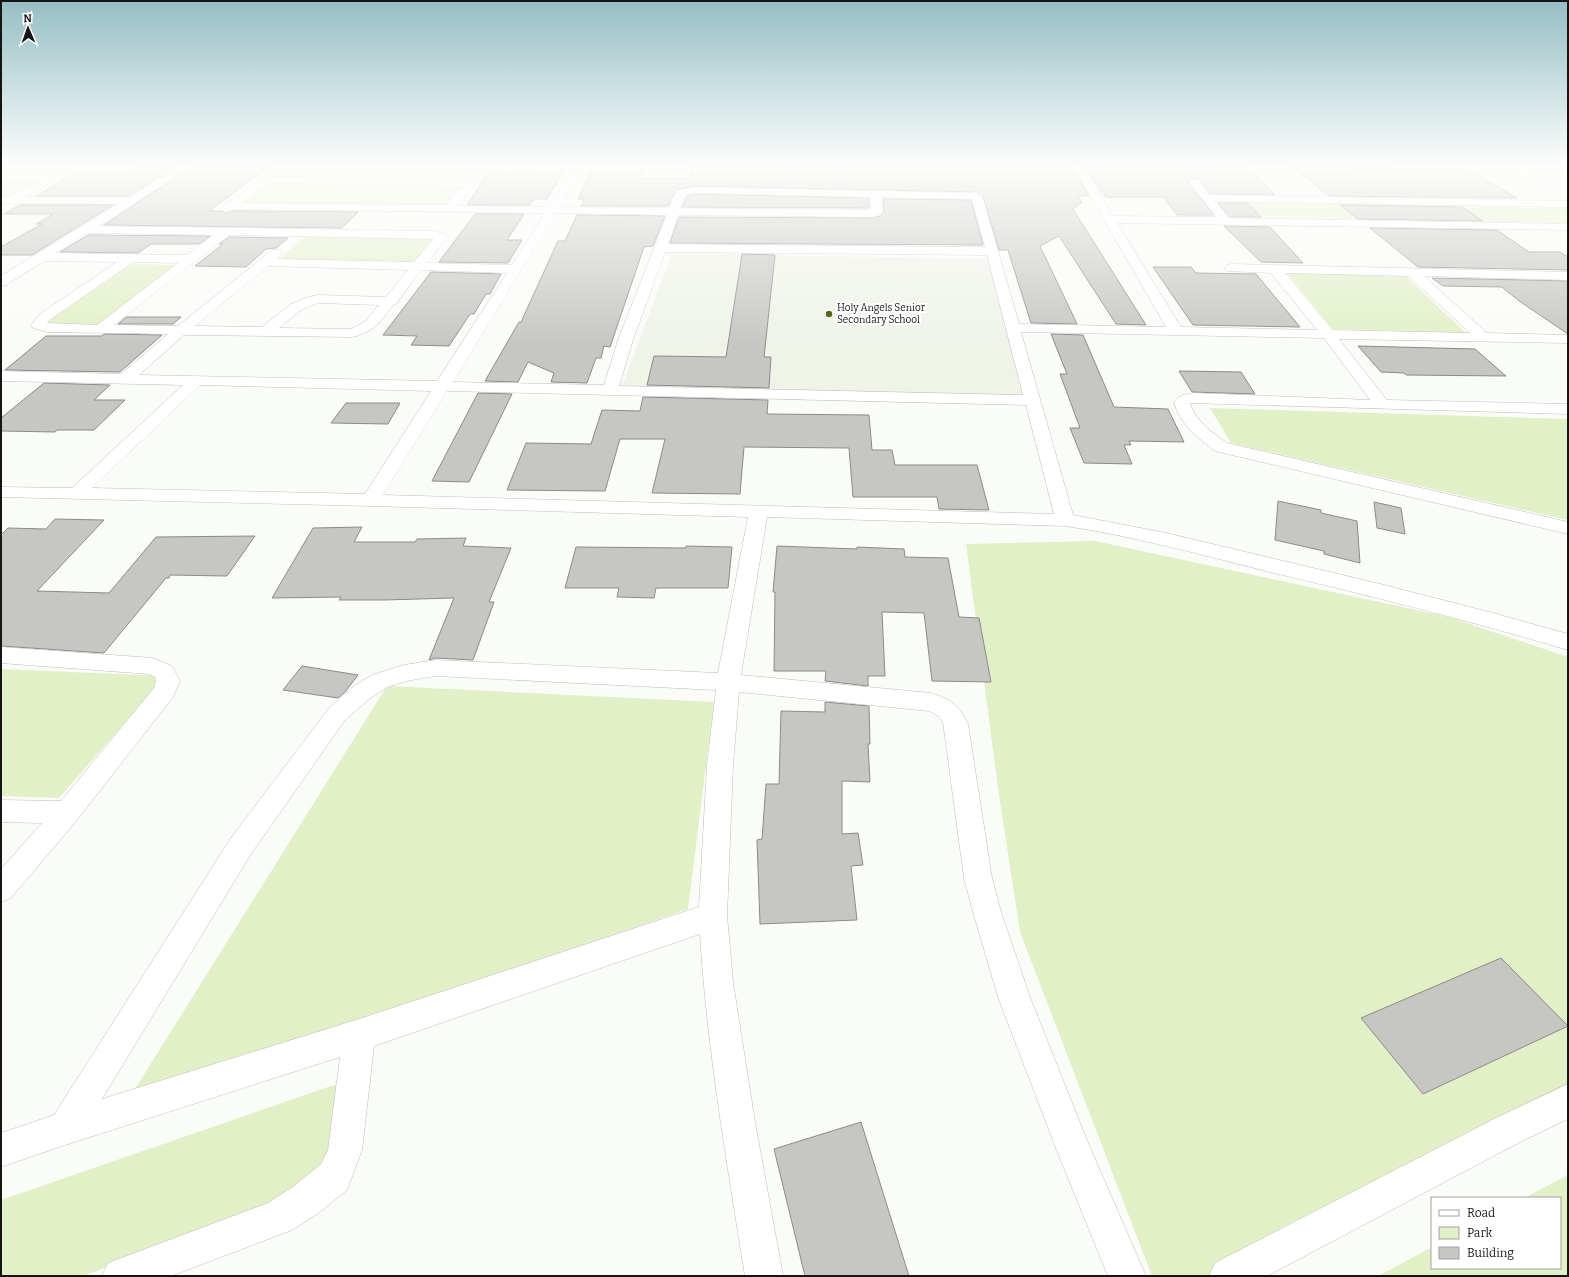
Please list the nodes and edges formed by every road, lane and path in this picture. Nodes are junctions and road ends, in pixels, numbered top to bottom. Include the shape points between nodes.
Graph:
1 (91, 226) edge
2 (205, 226) edge
3 (542, 226) edge
4 (668, 226) edge
5 (985, 226) edge
6 (1114, 226) edge
7 (1488, 226) edge
8 (1568, 227) edge
9 (86, 229) junction
10 (198, 231) junction
11 (226, 231) junction
12 (299, 233) junction
13 (661, 248) junction
14 (992, 251) junction
15 (41, 257) junction
16 (129, 259) junction
17 (191, 259) junction
18 (264, 262) junction
19 (419, 266) junction
20 (1231, 268) dead end
21 (516, 269) junction
22 (1275, 269) junction
23 (1412, 272) junction
24 (1568, 276) edge
25 (1, 282) edge
26 (391, 301) junction
27 (1013, 328) junction
28 (100, 329) junction
29 (180, 331) junction
30 (1176, 331) junction
31 (265, 332) junction
32 (1328, 334) junction
33 (1483, 337) junction
34 (1568, 339) edge
35 (1, 376) edge
36 (125, 379) junction
37 (197, 380) junction
38 (442, 386) junction
39 (610, 390) junction
40 (1032, 400) junction
41 (1382, 405) junction
42 (1568, 409) edge
43 (1, 492) edge
44 (76, 494) junction
45 (370, 500) junction
46 (758, 512) junction
47 (1065, 520) junction
48 (1568, 528) edge
49 (1568, 642) edge
50 (1, 655) edge
51 (728, 682) junction
52 (1, 810) edge
53 (68, 812) junction
54 (1, 889) edge
55 (713, 916) junction
56 (358, 1035) junction
57 (1568, 1101) edge
58 (65, 1128) junction
59 (1, 1150) edge
60 (121, 1276) edge
61 (764, 1276) edge
62 (1127, 1276) edge
63 (1228, 1276) edge

1 - 9 street
2 - 10 street
3 - 21 street
4 - 13 street
5 - 14 street
6 - 30 street
7 - 8 street
9 - 10 street
9 - 15 street
10 - 11 street
11 - 12 street
11 - 17 street
12 - 18 street
12 - 19 street via 440,236 441,239
13 - 14 street
13 - 39 street via 619,357
14 - 27 street
15 - 16 street
15 - 25 street
16 - 17 street
16 - 28 street via 46,316 38,325 47,328
17 - 28 street
18 - 19 street
18 - 29 street
19 - 21 street
19 - 26 street
20 - 22 street
21 - 38 street
22 - 23 street
22 - 32 street
23 - 24 street
23 - 33 street
26 - 31 street via 309,300 300,303
26 - 31 street via 370,325 352,333
27 - 30 street
27 - 40 street
28 - 29 street
29 - 31 street
29 - 36 street
30 - 32 street
32 - 33 street
32 - 41 street
33 - 34 street
35 - 36 street
36 - 37 street
37 - 38 street
37 - 44 street
38 - 39 street
38 - 45 street
39 - 40 street
40 - 47 street
41 - 42 street
41 - 48 street via 1194,398 1182,402 1182,408 1206,436 1222,448
43 - 44 street
44 - 45 street
45 - 46 street
46 - 47 street
46 - 51 street
47 - 49 street via 1160,538 1322,577 1510,624
50 - 53 street via 153,666 164,672 168,681 165,691
51 - 55 street via 720,765
51 - 58 street via 436,668 404,673 380,681 361,693 337,714 242,846
51 - 62 street via 931,702 942,706 951,714 956,724 960,747 978,878 989,920 1020,1012 1074,1151
52 - 53 street
53 - 54 street
55 - 56 street
55 - 61 street via 720,997
56 - 58 street
56 - 60 street via 345,1150 334,1178 279,1217
57 - 63 street
58 - 59 street

